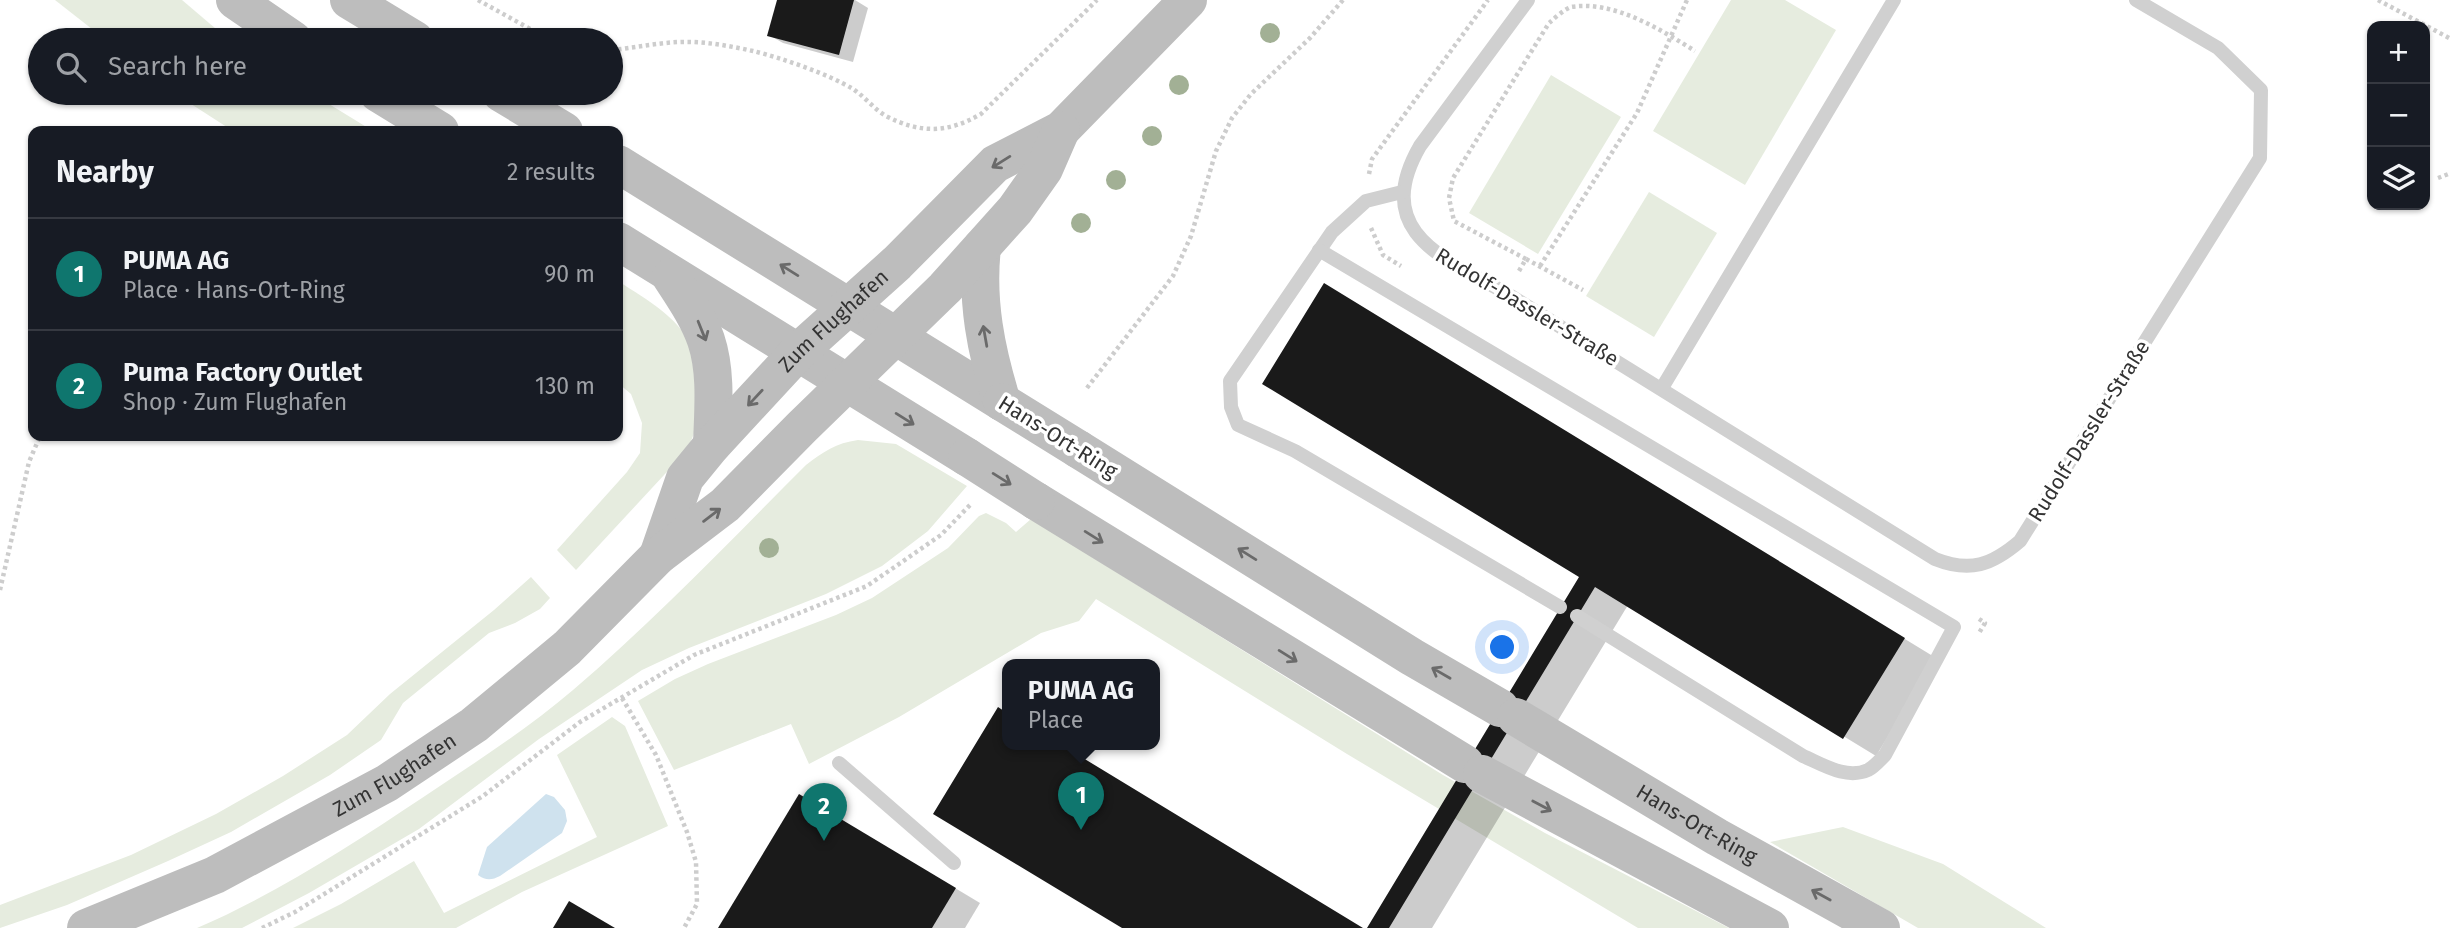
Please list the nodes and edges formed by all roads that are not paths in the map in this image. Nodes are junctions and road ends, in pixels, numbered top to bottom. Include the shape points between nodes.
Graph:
1 (235, 0) edge
2 (349, 0) edge
3 (1188, 0) edge
4 (1528, 0) edge
5 (1894, 0) edge
6 (2136, 0) edge
7 (276, 28) edge
8 (395, 28) edge
9 (398, 105) edge
10 (521, 105) edge
11 (432, 126) edge
12 (556, 126) edge
13 (1061, 130) junction
14 (623, 167) edge
15 (1402, 191) junction
16 (623, 244) edge
17 (982, 247) junction
18 (1320, 250) junction
19 (668, 272) junction
20 (848, 306) junction
21 (895, 337) junction
22 (798, 352) junction
23 (848, 383) junction
24 (1662, 388) junction
25 (1002, 402) junction
26 (712, 445) junction
27 (658, 556) junction
28 (1560, 607) dead end
29 (1577, 616) dead end
30 (839, 763) dead end
31 (954, 863) dead end
32 (86, 928) edge
33 (1770, 928) edge
34 (1881, 928) edge

1 - 7 main road
2 - 8 main road
3 - 13 main road, Zum Flughafen
4 - 15 lane via 1420,146 1408,166
5 - 24 lane
6 - 24 lane, Rudolf-Dassler-Straße via 2218,48 2261,90 2260,158 2020,541 2007,552 1968,568 1935,559
9 - 11 main road
10 - 12 main road
13 - 17 main road, Zum Flughafen via 1044,169
13 -> 20 main road, Zum Flughafen via 995,164
20 -> 14 main road, Hans-Ort-Ring
15 - 18 lane via 1366,201 1332,232
15 - 24 lane, Rudolf-Dassler-Straße via 1417,237 1437,256
16 - 19 main road
17 - 21 main road, Zum Flughafen
25 -> 17 main road via 980,303
18 - 28 lane via 1230,381 1231,407 1238,425 1295,451
18 - 29 lane via 1954,627 1885,755 1869,770 1853,773 1803,756
19 - 22 main road
19 -> 26 main road via 707,342
20 - 21 main road, Hans-Ort-Ring
20 - 22 main road, Zum Flughafen
21 - 23 main road, Zum Flughafen
21 - 25 main road, Hans-Ort-Ring
22 - 23 main road
22 -> 26 main road, Zum Flughafen
27 -> 23 main road, Zum Flughafen via 725,505
23 -> 33 main road, bridge via 1474,769
34 -> 25 main road, Hans-Ort-Ring, bridge via 1412,657
26 - 27 main road, Zum Flughafen via 685,478
27 - 32 main road, Zum Flughafen via 567,648 474,724 387,783 215,875
30 - 31 lane

